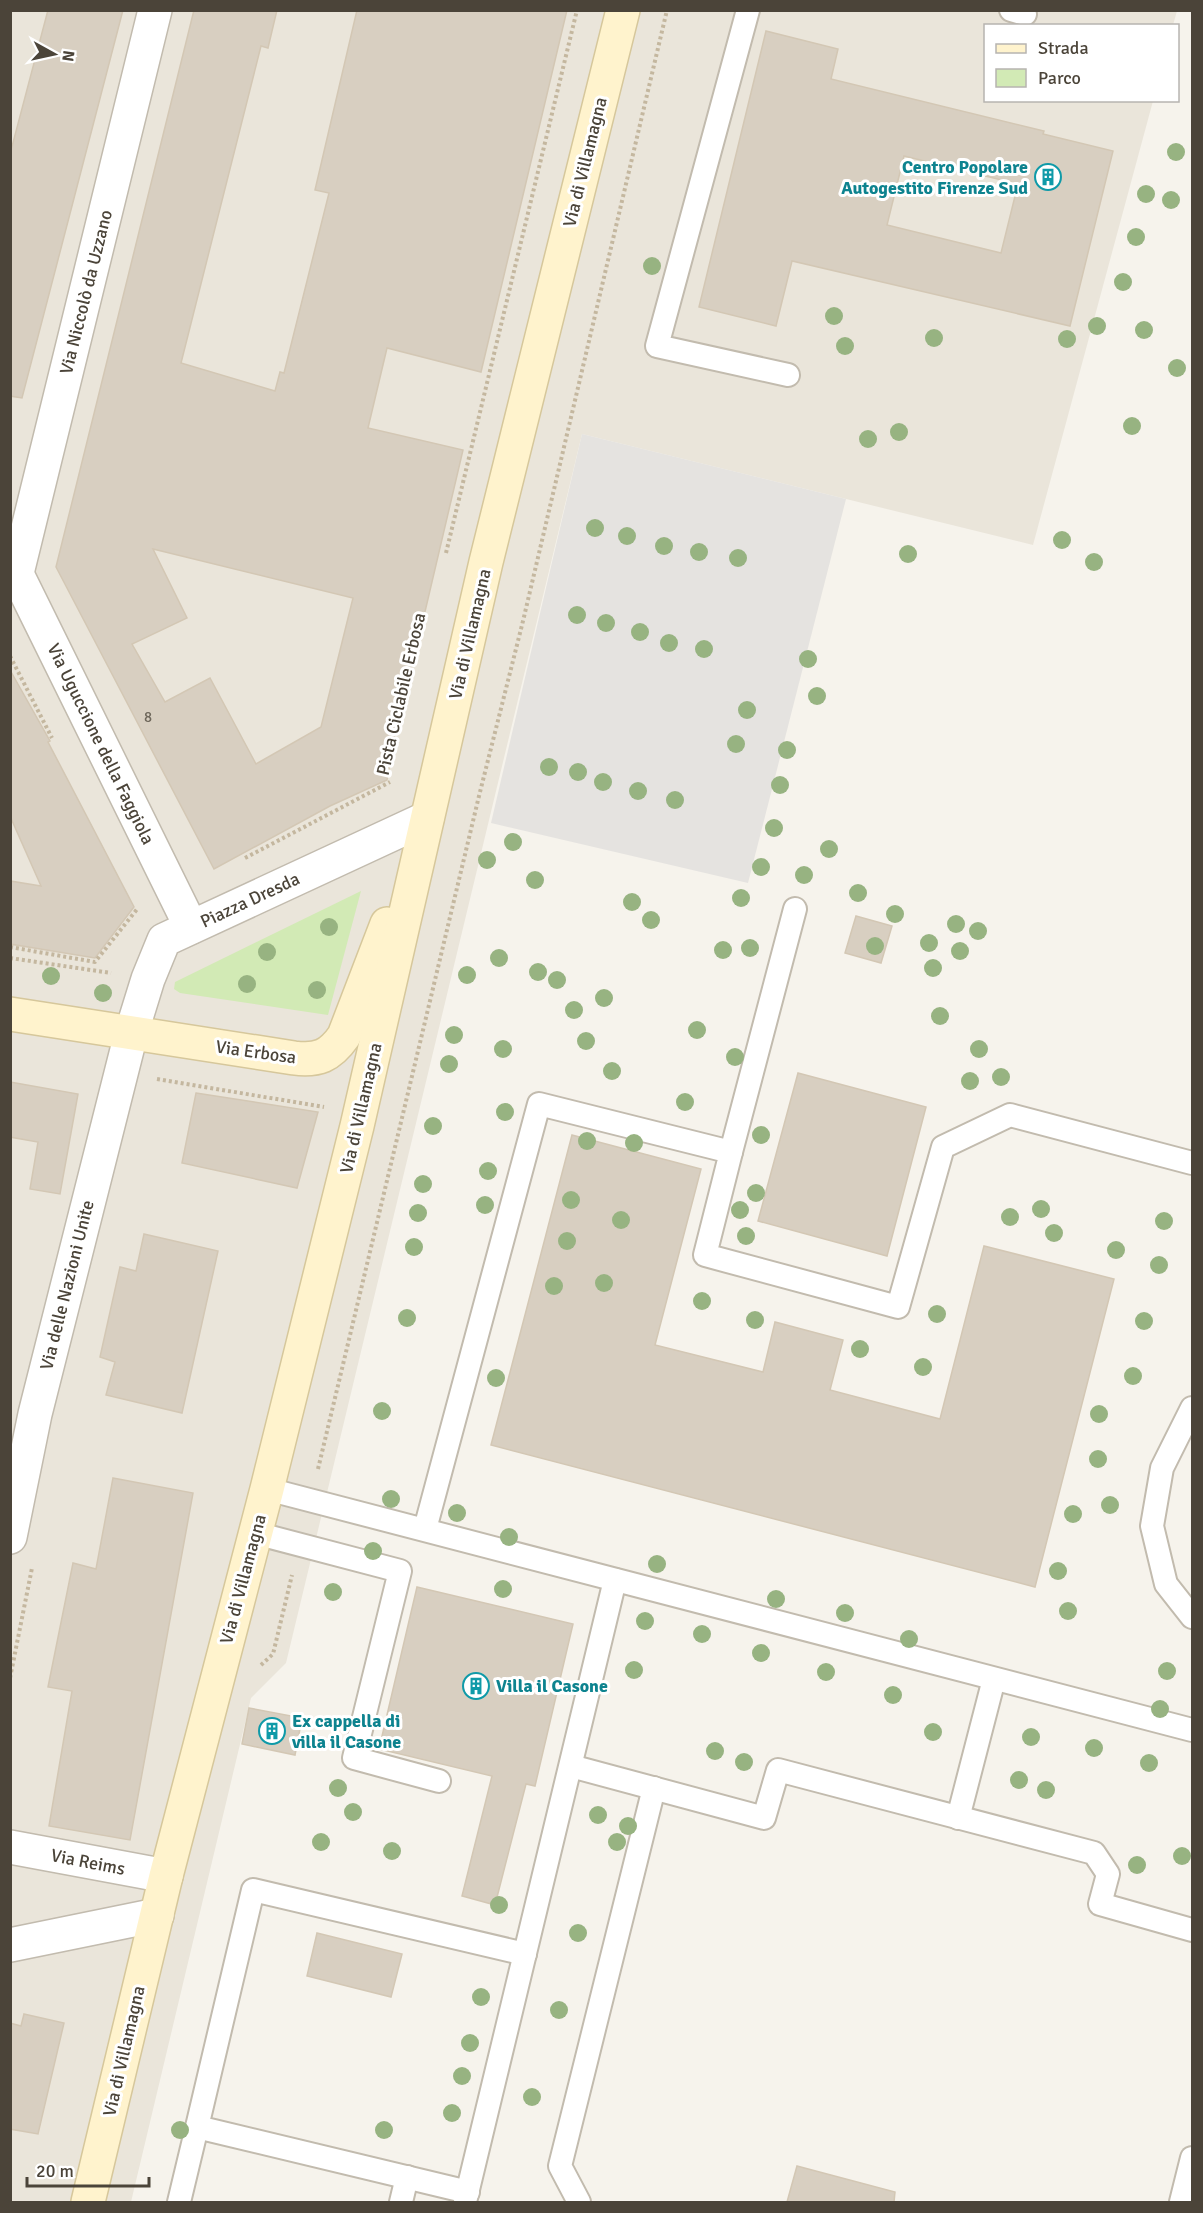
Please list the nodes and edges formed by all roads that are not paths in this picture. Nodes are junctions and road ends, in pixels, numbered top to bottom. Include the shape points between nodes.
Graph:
1 (155, 10) edge
2 (623, 10) edge
3 (748, 10) edge
4 (788, 375) dead end
5 (14, 566) edge
6 (426, 824) junction
7 (795, 909) dead end
8 (191, 927) junction
9 (10, 1014) edge
10 (131, 1034) junction
11 (731, 1152) junction
12 (1192, 1163) edge
13 (1192, 1408) edge
14 (267, 1489) junction
15 (425, 1529) junction
16 (255, 1533) junction
17 (10, 1537) edge
18 (615, 1580) junction
19 (1192, 1617) edge
20 (994, 1679) junction
21 (1192, 1730) edge
22 (570, 1766) junction
23 (439, 1781) dead end
24 (654, 1788) junction
25 (958, 1818) junction
26 (10, 1847) edge
27 (166, 1876) junction
28 (157, 1915) junction
29 (1192, 1930) edge
30 (10, 1945) edge
31 (525, 1954) junction
32 (196, 2127) junction
33 (1192, 2158) edge
34 (407, 2177) junction
35 (467, 2197) edge
36 (88, 2202) edge
37 (179, 2202) edge
38 (401, 2202) edge
39 (579, 2202) edge
40 (1181, 2202) edge

1 - 5 street, Via Niccolò da Uzzano
2 - 6 main road, Via di Villamagna
3 - 4 lane via 657,346
5 - 8 street, Via Uguccione della Faggiola
6 - 8 street, Piazza Dresda
6 - 10 main road, Via Erbosa via 346,1031 334,1049 316,1059 304,1060
6 - 14 main road, Via di Villamagna via 357,1126
7 - 11 lane
8 - 10 street, Piazza Dresda via 164,940
9 - 10 main road, Via Erbosa
10 - 17 street, Via delle Nazioni Unite via 34,1414
11 - 12 lane via 705,1255 898,1307 943,1147 1010,1115
11 - 15 lane via 539,1104
13 - 19 lane via 1162,1467 1152,1526 1167,1584
14 - 15 lane
14 - 16 main road, Via di Villamagna
15 - 18 lane
16 - 23 lane via 400,1571 354,1758
16 - 27 main road, Via di Villamagna
18 - 20 lane
18 - 22 lane
20 - 21 lane
20 - 25 lane
22 - 24 lane
22 - 31 lane
24 - 25 lane via 764,1818 778,1770
24 - 39 lane via 560,2166
25 - 29 lane via 1094,1853 1108,1874 1100,1904
26 - 27 street, Via Reims
27 - 28 main road, Via di Villamagna
28 - 30 street
28 - 36 main road, Via di Villamagna
31 - 32 lane via 253,1890
31 - 35 lane
32 - 34 lane
32 - 37 lane
33 - 40 lane
34 - 35 lane
34 - 38 lane

